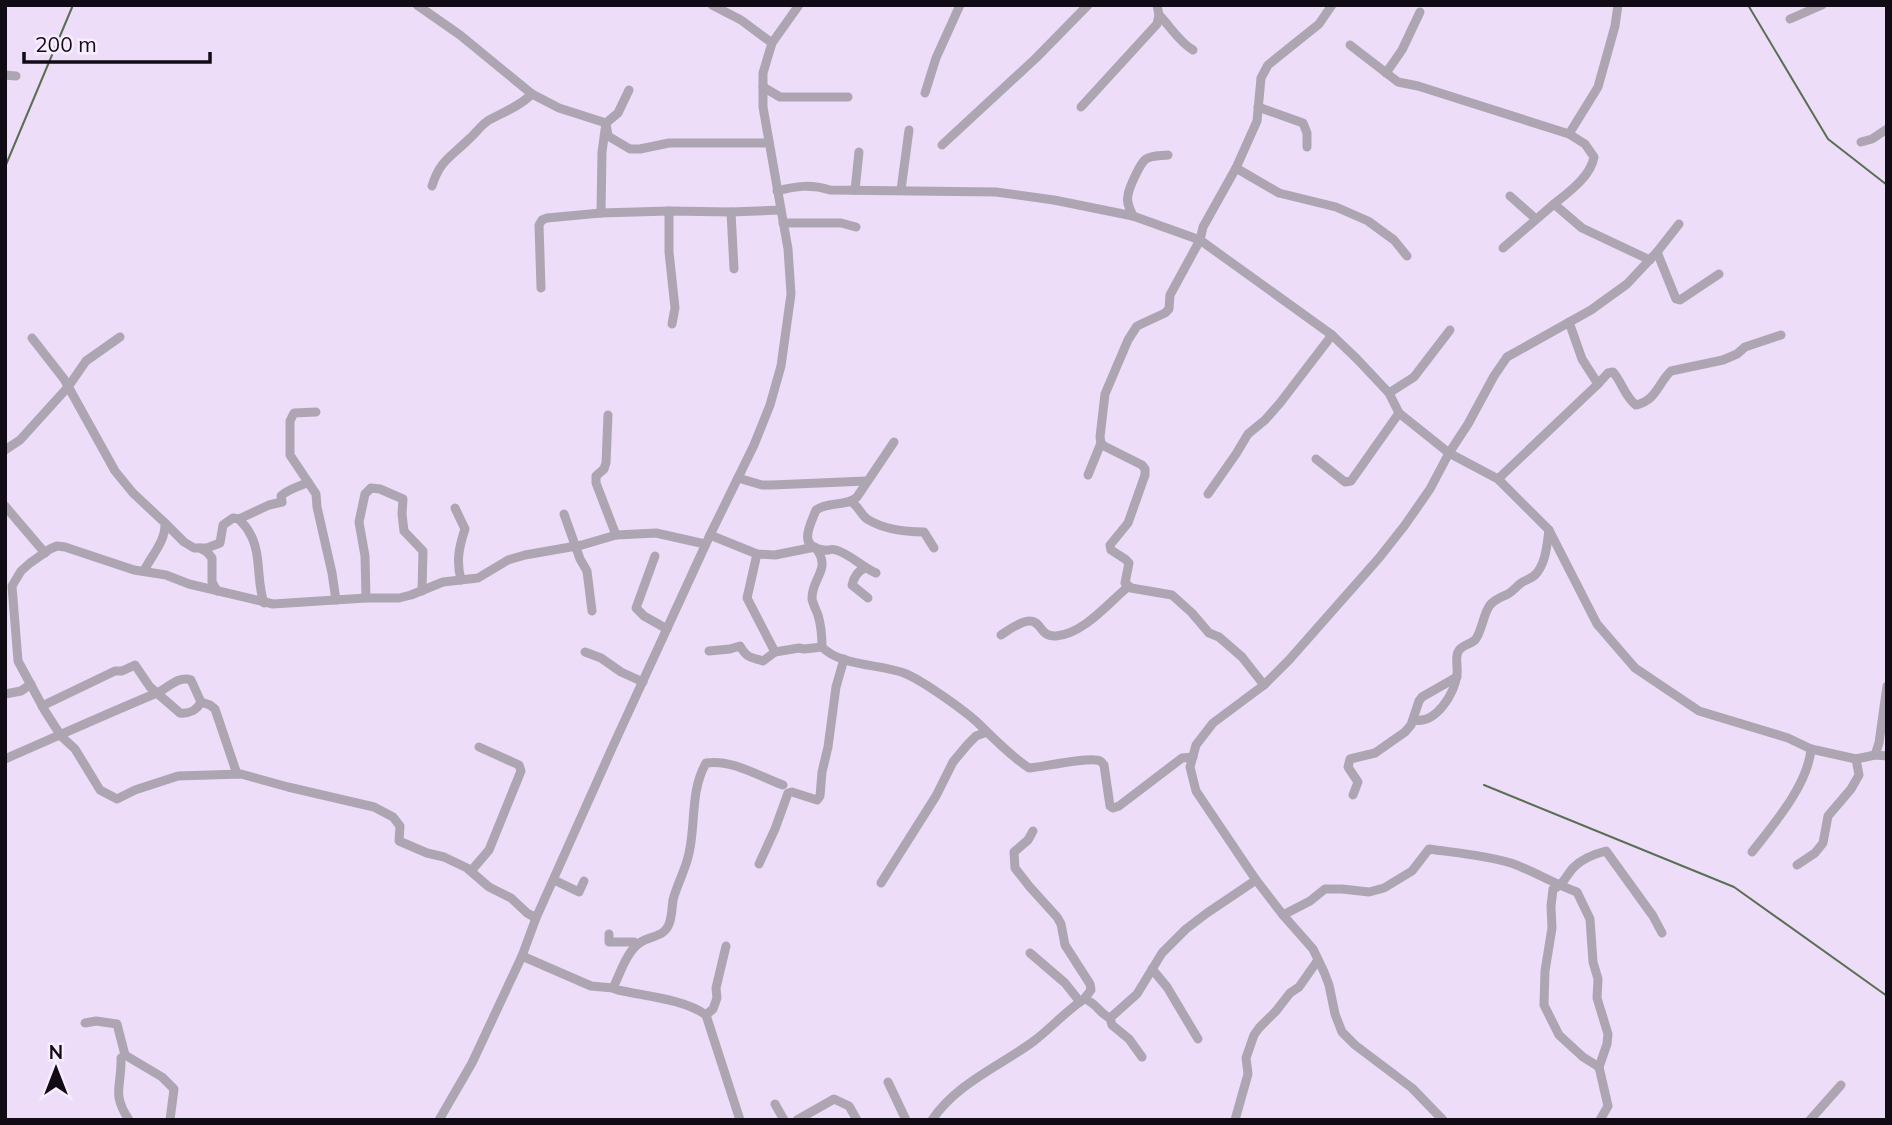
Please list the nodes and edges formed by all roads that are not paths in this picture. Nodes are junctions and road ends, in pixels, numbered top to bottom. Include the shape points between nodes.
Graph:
1 (417, 5) edge
2 (712, 5) edge
3 (799, 5) edge
4 (960, 5) edge
5 (1088, 5) edge
6 (1157, 5) edge
7 (1332, 5) edge
8 (1618, 5) edge
9 (1822, 5) edge
10 (1420, 12) dead end
11 (1159, 16) junction
12 (1790, 19) dead end
13 (772, 43) junction
14 (1350, 45) dead end
15 (1193, 50) dead end
16 (1386, 73) junction
17 (5, 75) edge
18 (16, 76) dead end
19 (762, 87) junction
20 (629, 90) dead end
21 (925, 93) dead end
22 (533, 94) junction
23 (848, 97) dead end
24 (1082, 107) dead end
25 (1258, 107) junction
26 (606, 123) junction
27 (1887, 129) edge
28 (909, 130) dead end
29 (1569, 134) junction
30 (1861, 142) dead end
31 (769, 143) junction
32 (942, 145) dead end
33 (1307, 147) dead end
34 (859, 152) dead end
35 (1168, 155) dead end
36 (1236, 168) junction
37 (432, 186) dead end
38 (855, 190) junction
39 (901, 190) junction
40 (777, 191) junction
41 (1510, 196) dead end
42 (602, 200) junction
43 (1554, 204) junction
44 (781, 210) junction
45 (669, 211) junction
46 (615, 212) junction
47 (731, 212) junction
48 (601, 213) junction
49 (1133, 216) junction
50 (1536, 219) junction
51 (783, 223) junction
52 (1679, 224) dead end
53 (856, 227) dead end
54 (1200, 240) junction
55 (1503, 248) dead end
56 (1657, 252) junction
57 (1407, 256) dead end
58 (1650, 260) junction
59 (734, 269) dead end
60 (1720, 274) dead end
61 (541, 289) dead end
62 (1569, 322) junction
63 (671, 324) dead end
64 (1450, 330) dead end
65 (1332, 335) junction
66 (1780, 335) dead end
67 (120, 337) dead end
68 (32, 338) dead end
69 (1598, 384) junction
70 (68, 387) junction
71 (1388, 393) junction
72 (316, 412) dead end
73 (1399, 413) junction
74 (608, 415) dead end
75 (894, 442) dead end
76 (1101, 443) junction
77 (5, 450) edge
78 (1449, 453) junction
79 (1316, 459) dead end
80 (1088, 475) dead end
81 (738, 478) junction
82 (1498, 479) junction
83 (866, 481) junction
84 (307, 482) junction
85 (1208, 494) dead end
86 (851, 502) junction
87 (5, 506) edge
88 (455, 508) dead end
89 (564, 514) dead end
90 (239, 519) junction
91 (165, 523) junction
92 (1549, 530) junction
93 (617, 535) junction
94 (707, 540) junction
95 (575, 547) junction
96 (815, 547) junction
97 (201, 548) junction
98 (934, 548) dead end
99 (45, 554) junction
100 (757, 554) junction
101 (655, 556) dead end
102 (865, 568) junction
103 (145, 571) junction
104 (876, 573) dead end
105 (461, 580) junction
106 (1129, 586) junction
107 (422, 590) junction
108 (217, 591) junction
109 (868, 597) dead end
110 (366, 598) junction
111 (336, 600) junction
112 (264, 603) junction
113 (592, 611) dead end
114 (667, 629) junction
115 (1000, 635) dead end
116 (822, 648) junction
117 (709, 650) dead end
118 (585, 652) dead end
119 (775, 652) junction
120 (844, 659) junction
121 (1457, 677) junction
122 (643, 682) junction
123 (31, 684) junction
124 (1264, 685) junction
125 (1887, 686) edge
126 (158, 693) junction
127 (5, 694) edge
128 (201, 702) junction
129 (42, 706) junction
130 (1413, 720) junction
131 (987, 732) junction
132 (61, 736) junction
133 (479, 747) dead end
134 (1811, 749) junction
135 (1875, 755) junction
136 (1887, 756) edge
137 (1193, 757) junction
138 (5, 759) edge
139 (1856, 759) junction
140 (237, 774) junction
141 (783, 785) dead end
142 (1353, 795) dead end
143 (1033, 831) dead end
144 (1752, 852) dead end
145 (759, 864) dead end
146 (1797, 865) dead end
147 (471, 871) junction
148 (554, 880) junction
149 (584, 880) dead end
150 (1255, 880) junction
151 (881, 883) dead end
152 (1560, 886) junction
153 (1283, 915) junction
154 (536, 918) junction
155 (1662, 933) dead end
156 (609, 934) dead end
157 (635, 946) junction
158 (726, 946) dead end
159 (1030, 953) dead end
160 (522, 956) junction
161 (1318, 960) junction
162 (1153, 969) junction
163 (613, 988) junction
164 (1082, 1000) junction
165 (706, 1015) junction
166 (1110, 1018) junction
167 (85, 1023) dead end
168 (1198, 1039) dead end
169 (125, 1055) junction
170 (1142, 1057) dead end
171 (1599, 1067) junction
172 (888, 1082) dead end
173 (1841, 1085) dead end
174 (775, 1104) dead end
175 (129, 1120) edge
176 (170, 1120) edge
177 (439, 1120) edge
178 (740, 1120) edge
179 (784, 1120) edge
180 (797, 1120) edge
181 (858, 1120) edge
182 (906, 1120) edge
183 (932, 1120) edge
184 (1235, 1120) edge
185 (1443, 1120) edge
186 (1600, 1120) edge
187 (1810, 1120) edge

1 - 22 street
2 - 13 street
3 - 13 street
4 - 21 street
5 - 32 street
6 - 11 street
7 - 25 street via 1319,23 1268,65 1261,78
8 - 29 street via 1598,87
9 - 12 street
10 - 16 street
11 - 15 street
11 - 24 street via 1157,24
13 - 19 street
14 - 16 street
16 - 29 street via 1398,82
17 - 18 street
19 - 23 street via 780,97
19 - 31 street
20 - 26 street via 618,113
22 - 26 street
22 - 37 street via 487,121 446,158
25 - 33 street via 1303,123
25 - 36 street via 1257,121
26 - 31 street via 608,136 630,149 681,143
26 - 42 street
27 - 30 street
28 - 39 street
29 - 43 street via 1585,144 1594,157 1592,167
31 - 40 street
34 - 38 street
35 - 49 street via 1153,156 1140,166 1128,194
36 - 54 street
36 - 57 street via 1279,192 1368,221
38 - 39 street
38 - 40 street via 814,185
39 - 49 street via 996,192
40 - 44 street
41 - 50 street
42 - 46 street
42 - 48 street
43 - 50 street
43 - 58 street via 1582,228
44 - 47 street
44 - 51 street
45 - 46 street
45 - 47 street
45 - 63 street via 675,308
46 - 48 street
47 - 59 street
48 - 61 street via 542,220
49 - 54 street
50 - 55 street
51 - 53 street
51 - 81 street via 791,294 781,366 770,405
52 - 56 street
54 - 65 street
54 - 76 street via 1170,295 1169,309 1137,326 1128,340 1105,394
56 - 58 street
56 - 60 street via 1676,299
58 - 62 street via 1627,284
62 - 69 street via 1582,359
62 - 78 street via 1507,357
64 - 71 street via 1415,377
65 - 71 street
65 - 85 street via 1280,403 1248,434
66 - 69 street via 1723,360 1671,371 1644,403 1631,401 1613,372
67 - 70 street via 86,360
68 - 70 street
69 - 82 street
70 - 77 street via 20,440
70 - 91 street via 115,471
71 - 73 street
72 - 84 street via 294,413 289,421 290,455
73 - 78 street
73 - 79 street via 1351,481 1345,482
74 - 93 street via 606,463 596,483
75 - 83 street
76 - 80 street
76 - 106 street via 1145,469 1128,523 1110,545 1129,563 1125,583
78 - 82 street
78 - 124 street via 1430,489 1379,558
81 - 83 street via 762,485
81 - 94 street
82 - 92 street
83 - 86 street
84 - 90 street via 286,491 282,502
84 - 111 street via 316,494
86 - 96 street via 816,510 807,537
86 - 98 street via 868,519 904,531 924,532
87 - 99 street
88 - 105 street via 466,529 457,555
89 - 95 street
90 - 97 street via 223,525 220,543
90 - 112 street via 251,533
91 - 97 street via 184,542
91 - 103 street
92 - 121 street via 1544,559 1535,575 1497,599 1474,640 1459,650
92 - 134 street via 1597,624 1636,668 1699,711
93 - 94 street via 656,533
93 - 95 street
94 - 100 street
94 - 114 street
95 - 105 street via 525,555 478,578
95 - 113 street via 587,571
96 - 100 street
96 - 102 street via 834,549
96 - 116 street via 823,565 812,600
97 - 108 street via 212,558 212,582
99 - 103 street via 65,547
99 - 123 street via 21,571 12,586 18,661
100 - 119 street via 747,598
101 - 114 street via 636,608
102 - 104 street
102 - 109 street via 852,585
103 - 108 street
105 - 107 street
106 - 115 street via 1102,612 1066,634 1048,635 1032,620
106 - 124 street via 1172,596 1242,657
107 - 110 street via 399,598
107 - 110 street via 423,551 404,531 403,499 371,488 365,494 359,522
108 - 112 street
110 - 111 street
111 - 112 street
114 - 122 street
116 - 119 street
116 - 120 street
117 - 119 street via 740,646 749,658 763,661
118 - 122 street
120 - 131 street via 904,673
120 - 145 street via 820,796 817,800 788,793
121 - 130 street via 1422,697
121 - 130 street via 1441,708 1420,721
122 - 148 street
123 - 127 street
123 - 129 street
124 - 137 street via 1213,723
125 - 135 street
126 - 128 street via 180,713 198,708
126 - 128 street via 186,678
126 - 129 street via 135,665
126 - 132 street
128 - 140 street via 215,709
129 - 132 street
130 - 142 street via 1405,732 1375,752 1350,759 1348,766 1358,782
131 - 137 street via 1029,768 1100,761 1113,808 1182,758
131 - 151 street via 976,736 953,762
132 - 138 street
132 - 140 street via 75,749 100,790 117,799 178,776
133 - 147 street via 519,765 521,771 489,850
134 - 139 street
134 - 144 street via 1810,761 1789,803
135 - 136 street
135 - 139 street
137 - 150 street via 1190,767 1196,791
139 - 146 street via 1858,775 1828,816 1823,842
140 - 147 street via 374,807 400,826 398,841
141 - 157 street via 725,763 706,763 696,790 690,852 670,922 666,932
143 - 164 street via 1014,852 1014,863 1061,924 1065,945 1090,984 1091,990
147 - 154 street
148 - 149 street via 579,892
148 - 154 street
150 - 153 street
150 - 162 street via 1186,929
152 - 153 street via 1514,864 1429,849 1412,871 1384,888 1369,892 1325,889
152 - 155 street via 1591,854 1606,851
152 - 171 street via 1577,892 1590,919 1597,998 1608,1034
152 - 171 street via 1553,888 1545,1005 1559,1035
153 - 161 street
154 - 160 street
156 - 157 street via 608,943 634,942
157 - 163 street
158 - 165 street via 717,998
159 - 164 street
160 - 163 street via 591,986
160 - 177 street via 472,1063
161 - 184 street via 1254,1035
161 - 185 street via 1342,1032 1412,1088
162 - 166 street via 1137,994
162 - 168 street
163 - 165 street via 683,1004
164 - 166 street via 1092,1002
164 - 183 street via 949,1099
165 - 178 street
166 - 170 street
167 - 169 street via 117,1024
169 - 175 street via 117,1095
169 - 176 street via 174,1089
171 - 186 street via 1608,1106
172 - 182 street
173 - 187 street
174 - 179 street
180 - 181 street via 834,1099 849,1106

